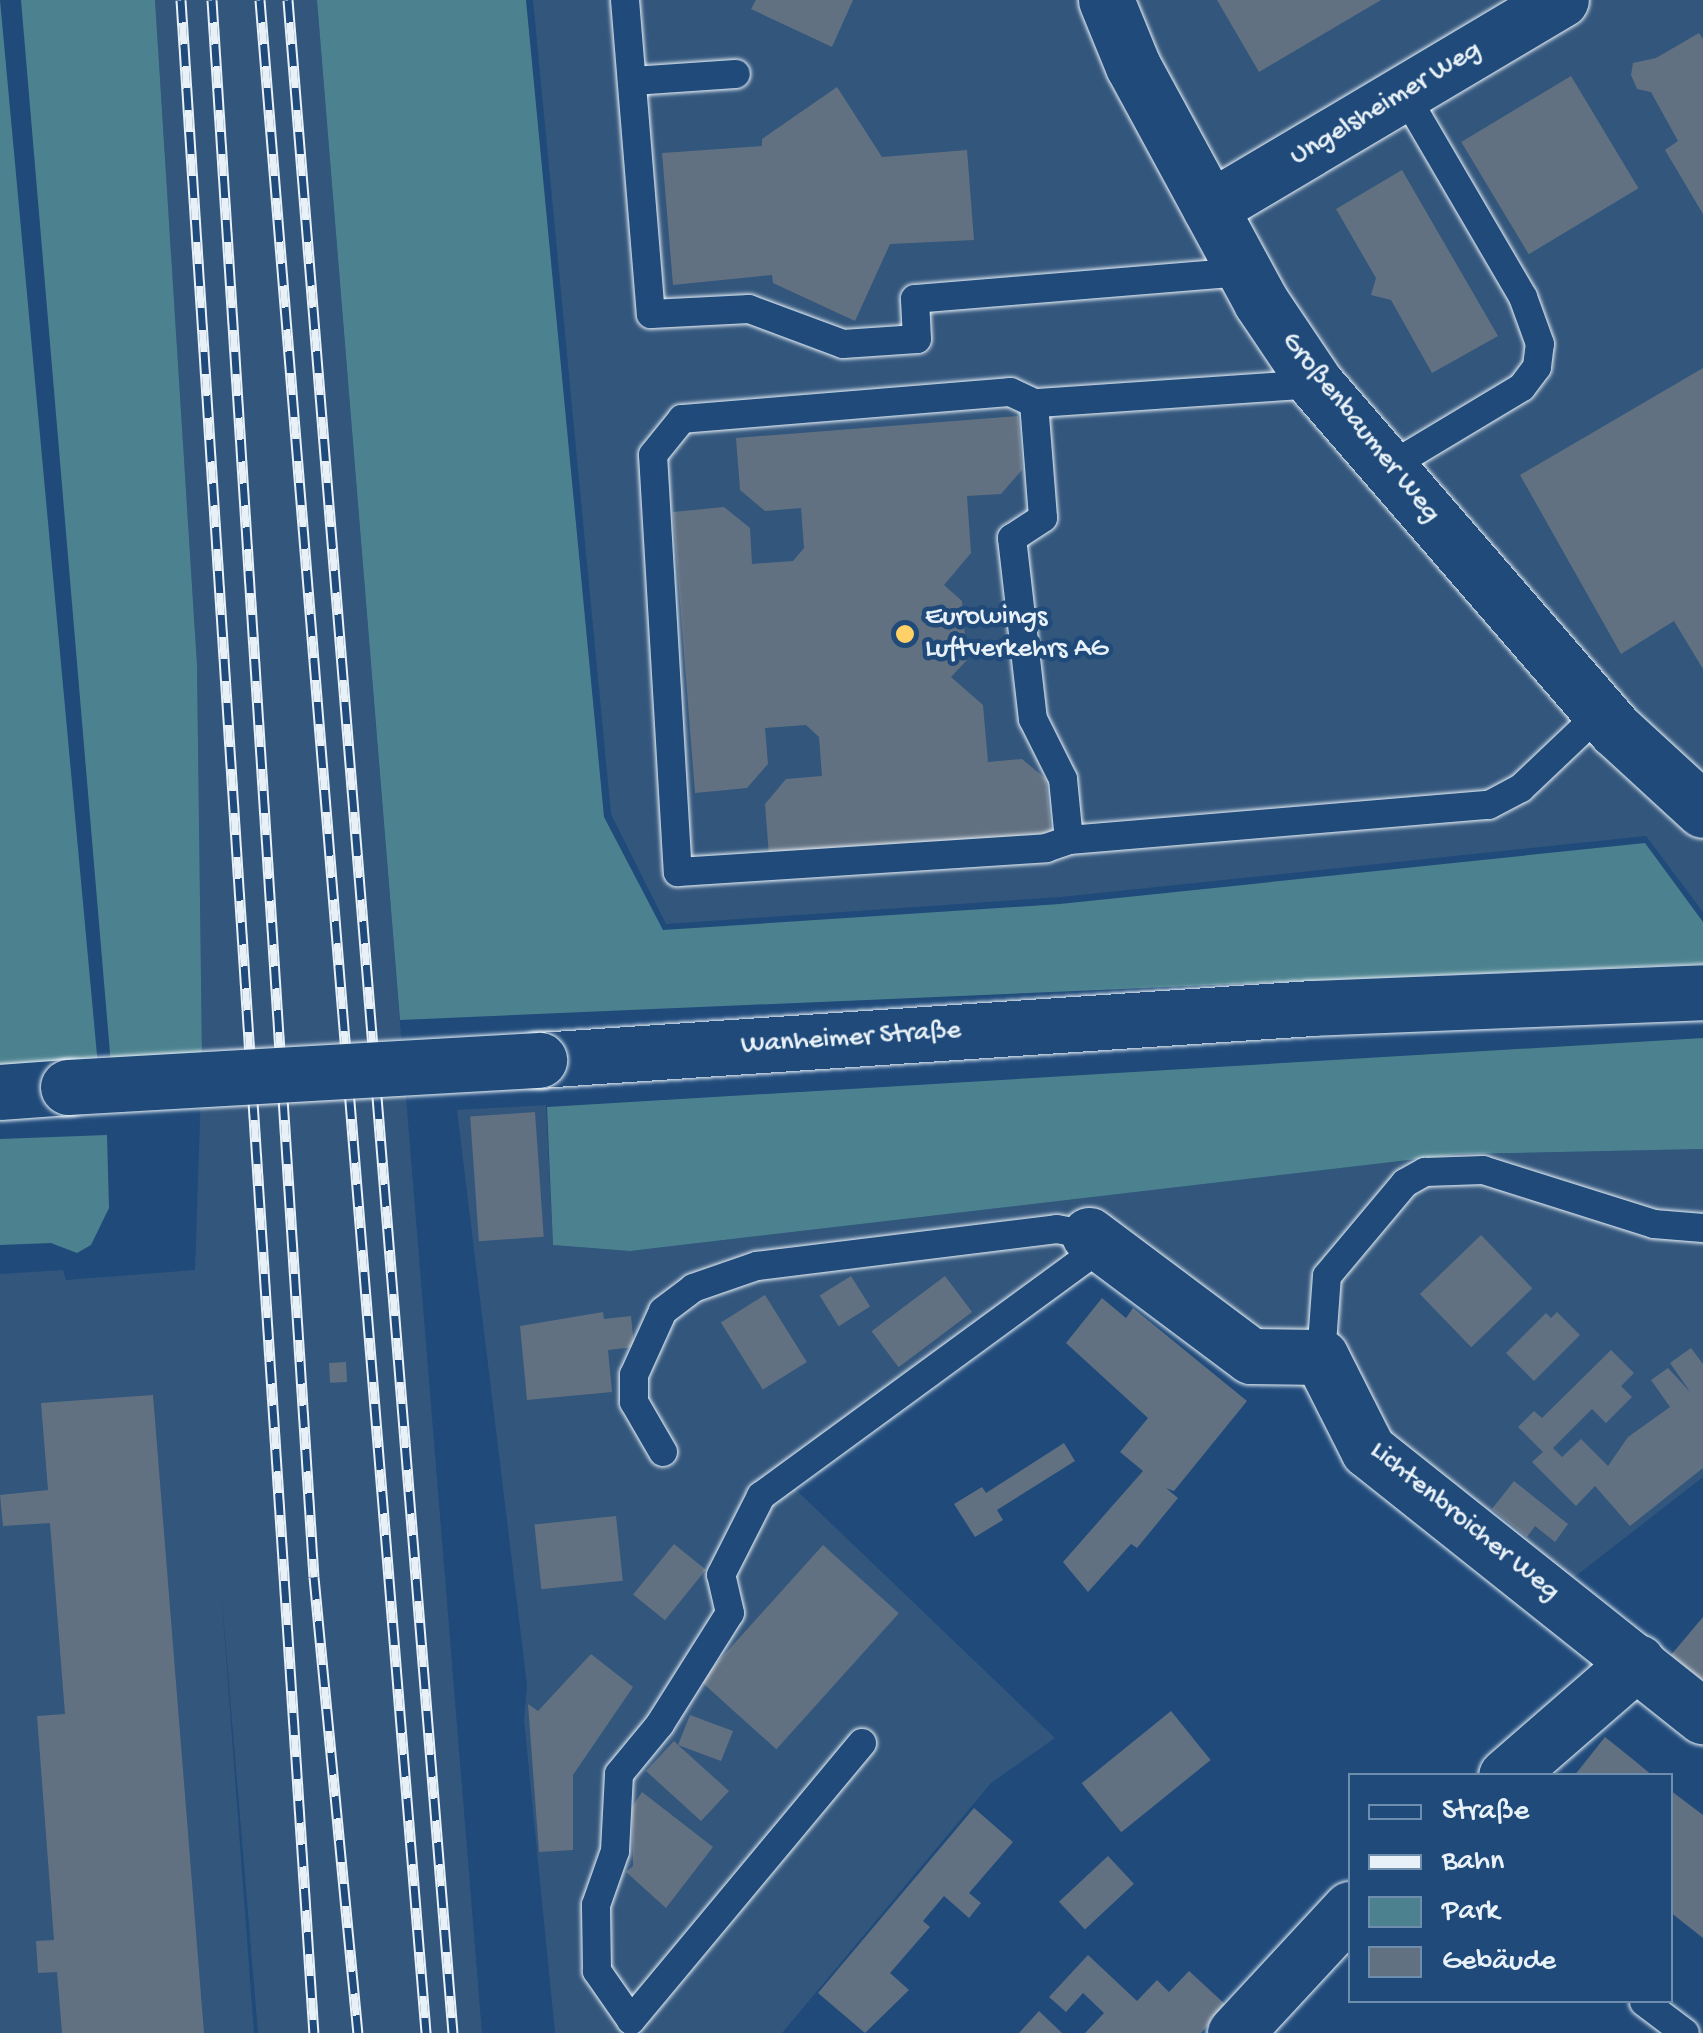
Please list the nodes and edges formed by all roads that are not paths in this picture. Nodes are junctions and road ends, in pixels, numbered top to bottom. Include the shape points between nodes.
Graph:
1 (626, 0) edge
2 (1106, 0) edge
3 (1562, 0) edge
4 (736, 74) dead end
5 (632, 81) junction
6 (1423, 82) junction
7 (1210, 208) junction
8 (1244, 272) junction
9 (1316, 384) junction
10 (1034, 403) junction
11 (1389, 468) junction
12 (1601, 712) junction
13 (1696, 806) edge
14 (1069, 840) junction
15 (1703, 992) edge
16 (0, 1092) edge
17 (1703, 1228) edge
18 (1096, 1240) junction
19 (1321, 1357) junction
20 (664, 1452) dead end
21 (1637, 1662) junction
22 (1703, 1716) edge
23 (862, 1743) dead end
24 (1509, 1773) edge
25 (1348, 1912) edge
26 (1645, 2003) edge
27 (1236, 2033) edge
28 (1685, 2033) edge

1 - 5 lane
2 - 7 street, Großenbaumer Weg
3 - 6 street, Ungelsheimer Weg
4 - 5 lane
5 - 8 lane via 650,314 749,309 843,344 917,340 916,299
6 - 7 street, Ungelsheimer Weg
6 - 11 lane via 1540,344 1537,367 1522,387
7 - 8 street, Großenbaumer Weg
8 - 9 street, Großenbaumer Weg
9 - 10 lane
9 - 11 street, Großenbaumer Weg
10 - 14 lane via 1043,518 1012,538 1032,719 1063,778
10 - 14 lane via 1010,392 682,419 654,455 678,872 1046,848
11 - 12 street, Großenbaumer Weg
12 - 13 street, Großenbaumer Weg
12 - 14 lane via 1520,788 1488,805
15 - 16 street, Wanheimer Straße, bridge via 1311,1008
17 - 19 lane via 1654,1224 1483,1170 1425,1172 1406,1183 1326,1276
18 - 19 street via 1252,1356
18 - 20 lane via 1057,1229 723,1272 662,1312 634,1376 634,1402
18 - 23 lane via 762,1496 721,1575 730,1613 660,1724 619,1774 615,1851 596,1904 598,1971 631,2020
19 - 21 street, Lichtenbroicher Weg via 1368,1450
21 - 22 street, Lichtenbroicher Weg
21 - 24 street
25 - 27 street
26 - 28 lane

